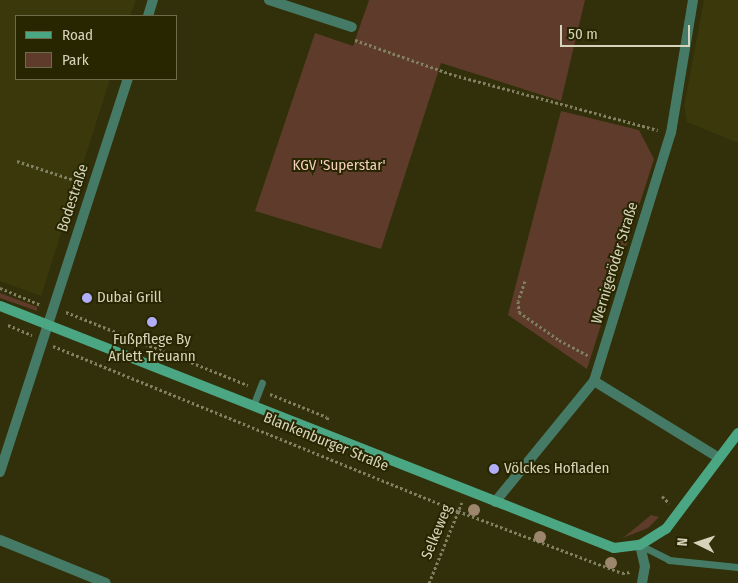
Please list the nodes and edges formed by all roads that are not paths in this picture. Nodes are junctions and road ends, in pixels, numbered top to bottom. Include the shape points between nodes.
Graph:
1 (153, 0) edge
2 (269, 0) edge
3 (693, 0) edge
4 (148, 15) edge
5 (352, 27) road end
6 (128, 80) edge
7 (0, 306) edge
8 (48, 326) junction
9 (594, 381) junction
10 (262, 383) dead end
11 (253, 406) junction
12 (737, 438) edge
13 (719, 458) junction
14 (0, 472) edge
15 (495, 502) junction
16 (0, 540) edge
17 (640, 545) junction
18 (738, 567) edge
19 (106, 583) edge
20 (642, 583) edge

1 - 4 street
2 - 5 street
3 - 9 street, Wernigeröder Straße via 671,133
6 - 8 street, Bodestraße
7 - 8 street, Blankenburger Straße
8 - 11 street, Blankenburger Straße
8 - 14 street, Bodestraße
9 - 13 street
9 - 15 street, Wernigeröder Straße
10 - 11 lane
11 - 15 street, Blankenburger Straße
12 - 13 street
13 - 17 street via 666,529
15 - 17 street, Blankenburger Straße via 603,545 625,548
16 - 19 street
17 - 18 lane via 669,560
17 - 20 street via 645,571

